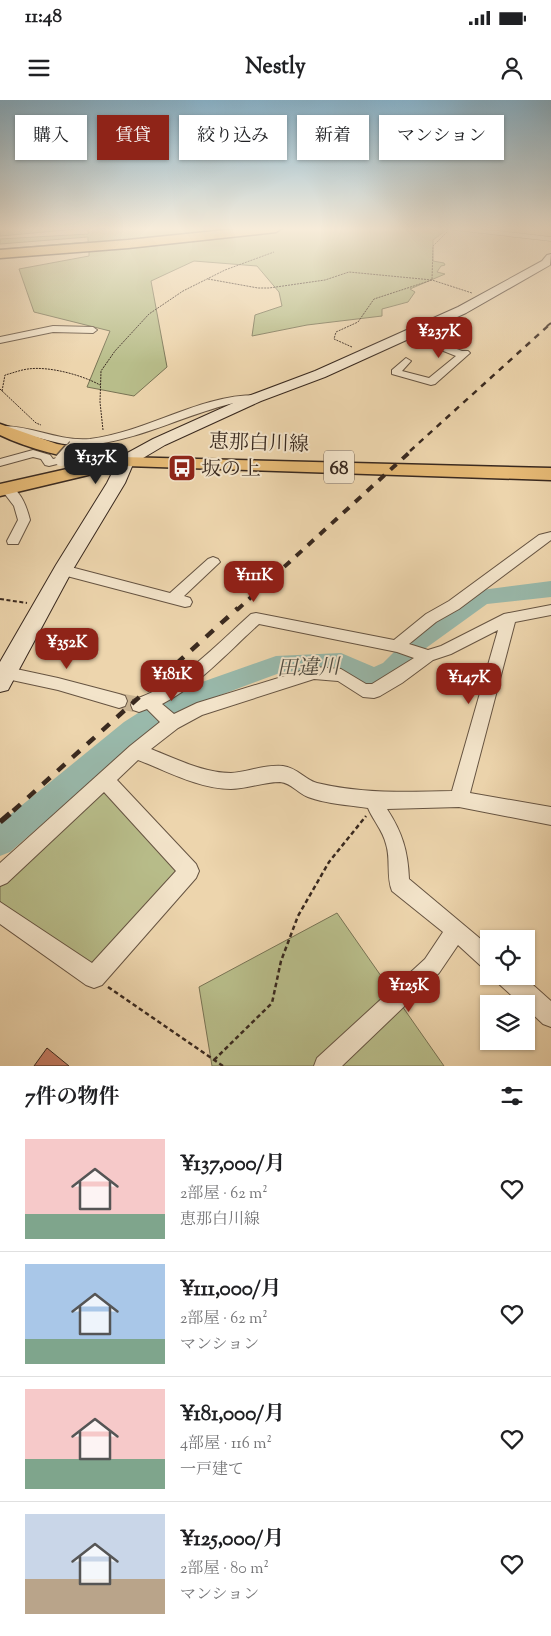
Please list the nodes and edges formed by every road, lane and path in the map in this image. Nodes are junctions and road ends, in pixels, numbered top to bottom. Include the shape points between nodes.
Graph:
1 (219, 273) edge
2 (346, 273) edge
3 (357, 273) edge
4 (432, 273) edge
5 (528, 273) edge
6 (208, 279) junction
7 (432, 280) junction
8 (486, 297) junction
9 (93, 330) dead end
10 (409, 334) junction
11 (0, 340) edge
12 (365, 353) junction
13 (406, 361) dead end
14 (100, 385) junction
15 (1, 390) edge
16 (256, 398) junction
17 (43, 426) dead end
18 (0, 429) edge
19 (100, 439) junction
20 (155, 454) junction
21 (70, 455) junction
22 (126, 461) junction
23 (0, 463) edge
24 (551, 474) edge
25 (3, 490) edge
26 (551, 536) edge
27 (13, 541) dead end
28 (213, 562) dead end
29 (63, 570) junction
30 (0, 599) edge
31 (34, 604) dead end
32 (551, 610) edge
33 (509, 618) junction
34 (397, 646) junction
35 (428, 656) junction
36 (2, 676) edge
37 (119, 701) tunnel mouth
38 (172, 723) junction
39 (136, 751) junction
40 (105, 780) junction
41 (459, 799) junction
42 (376, 806) junction
43 (551, 816) edge
44 (0, 876) edge
45 (0, 912) edge
46 (456, 930) junction
47 (480, 952) edge
48 (94, 977) junction
49 (517, 985) edge
50 (551, 1016) edge
51 (214, 1060) junction
52 (223, 1066) edge
53 (325, 1066) edge

1 - 6 path
2 - 6 path via 325,280 269,288
3 - 7 path
4 - 7 path
5 - 8 street
6 - 14 path via 149,314 100,371
7 - 8 path
7 - 12 path via 374,299 358,322 336,332 334,339
8 - 10 street
9 - 11 street via 53,329
10 - 12 street
10 - 13 street via 464,354 431,382 395,372
12 - 16 street
14 - 15 path via 84,376 29,369 5,376
14 - 19 path via 103,430
15 - 17 path
16 - 19 street via 238,397
16 - 20 street
18 - 21 main road
19 - 21 street
20 - 22 main road, 恵那白川線 / 68
20 - 24 main road, 恵那白川線 / 68
21 - 22 main road, 恵那白川線 / 68
21 - 23 street via 49,463 46,457 33,453
21 - 25 main road, 恵那白川線 / 68
22 - 29 street
25 - 27 street via 20,506 24,520
26 - 34 street via 431,618
28 - 29 street via 179,600
29 - 36 street
30 - 31 path
32 - 33 street
33 - 35 street
33 - 41 street
34 - 35 street
34 - 38 street via 256,618 171,692 145,704
35 - 38 street via 396,680 374,691 363,690 342,675 314,673 197,710
36 - 37 street via 58,684
38 - 39 street
39 - 40 street
39 - 42 street via 220,780 236,782 277,773 290,775 311,790
40 - 44 street
40 - 48 street via 189,871
41 - 42 street
41 - 43 street
42 - 46 street via 400,853 399,884
42 - 51 path via 330,862 298,916 281,961 272,1003
45 - 48 street
46 - 47 street
46 - 53 street via 432,966
48 - 51 path
49 - 50 street
51 - 52 path

